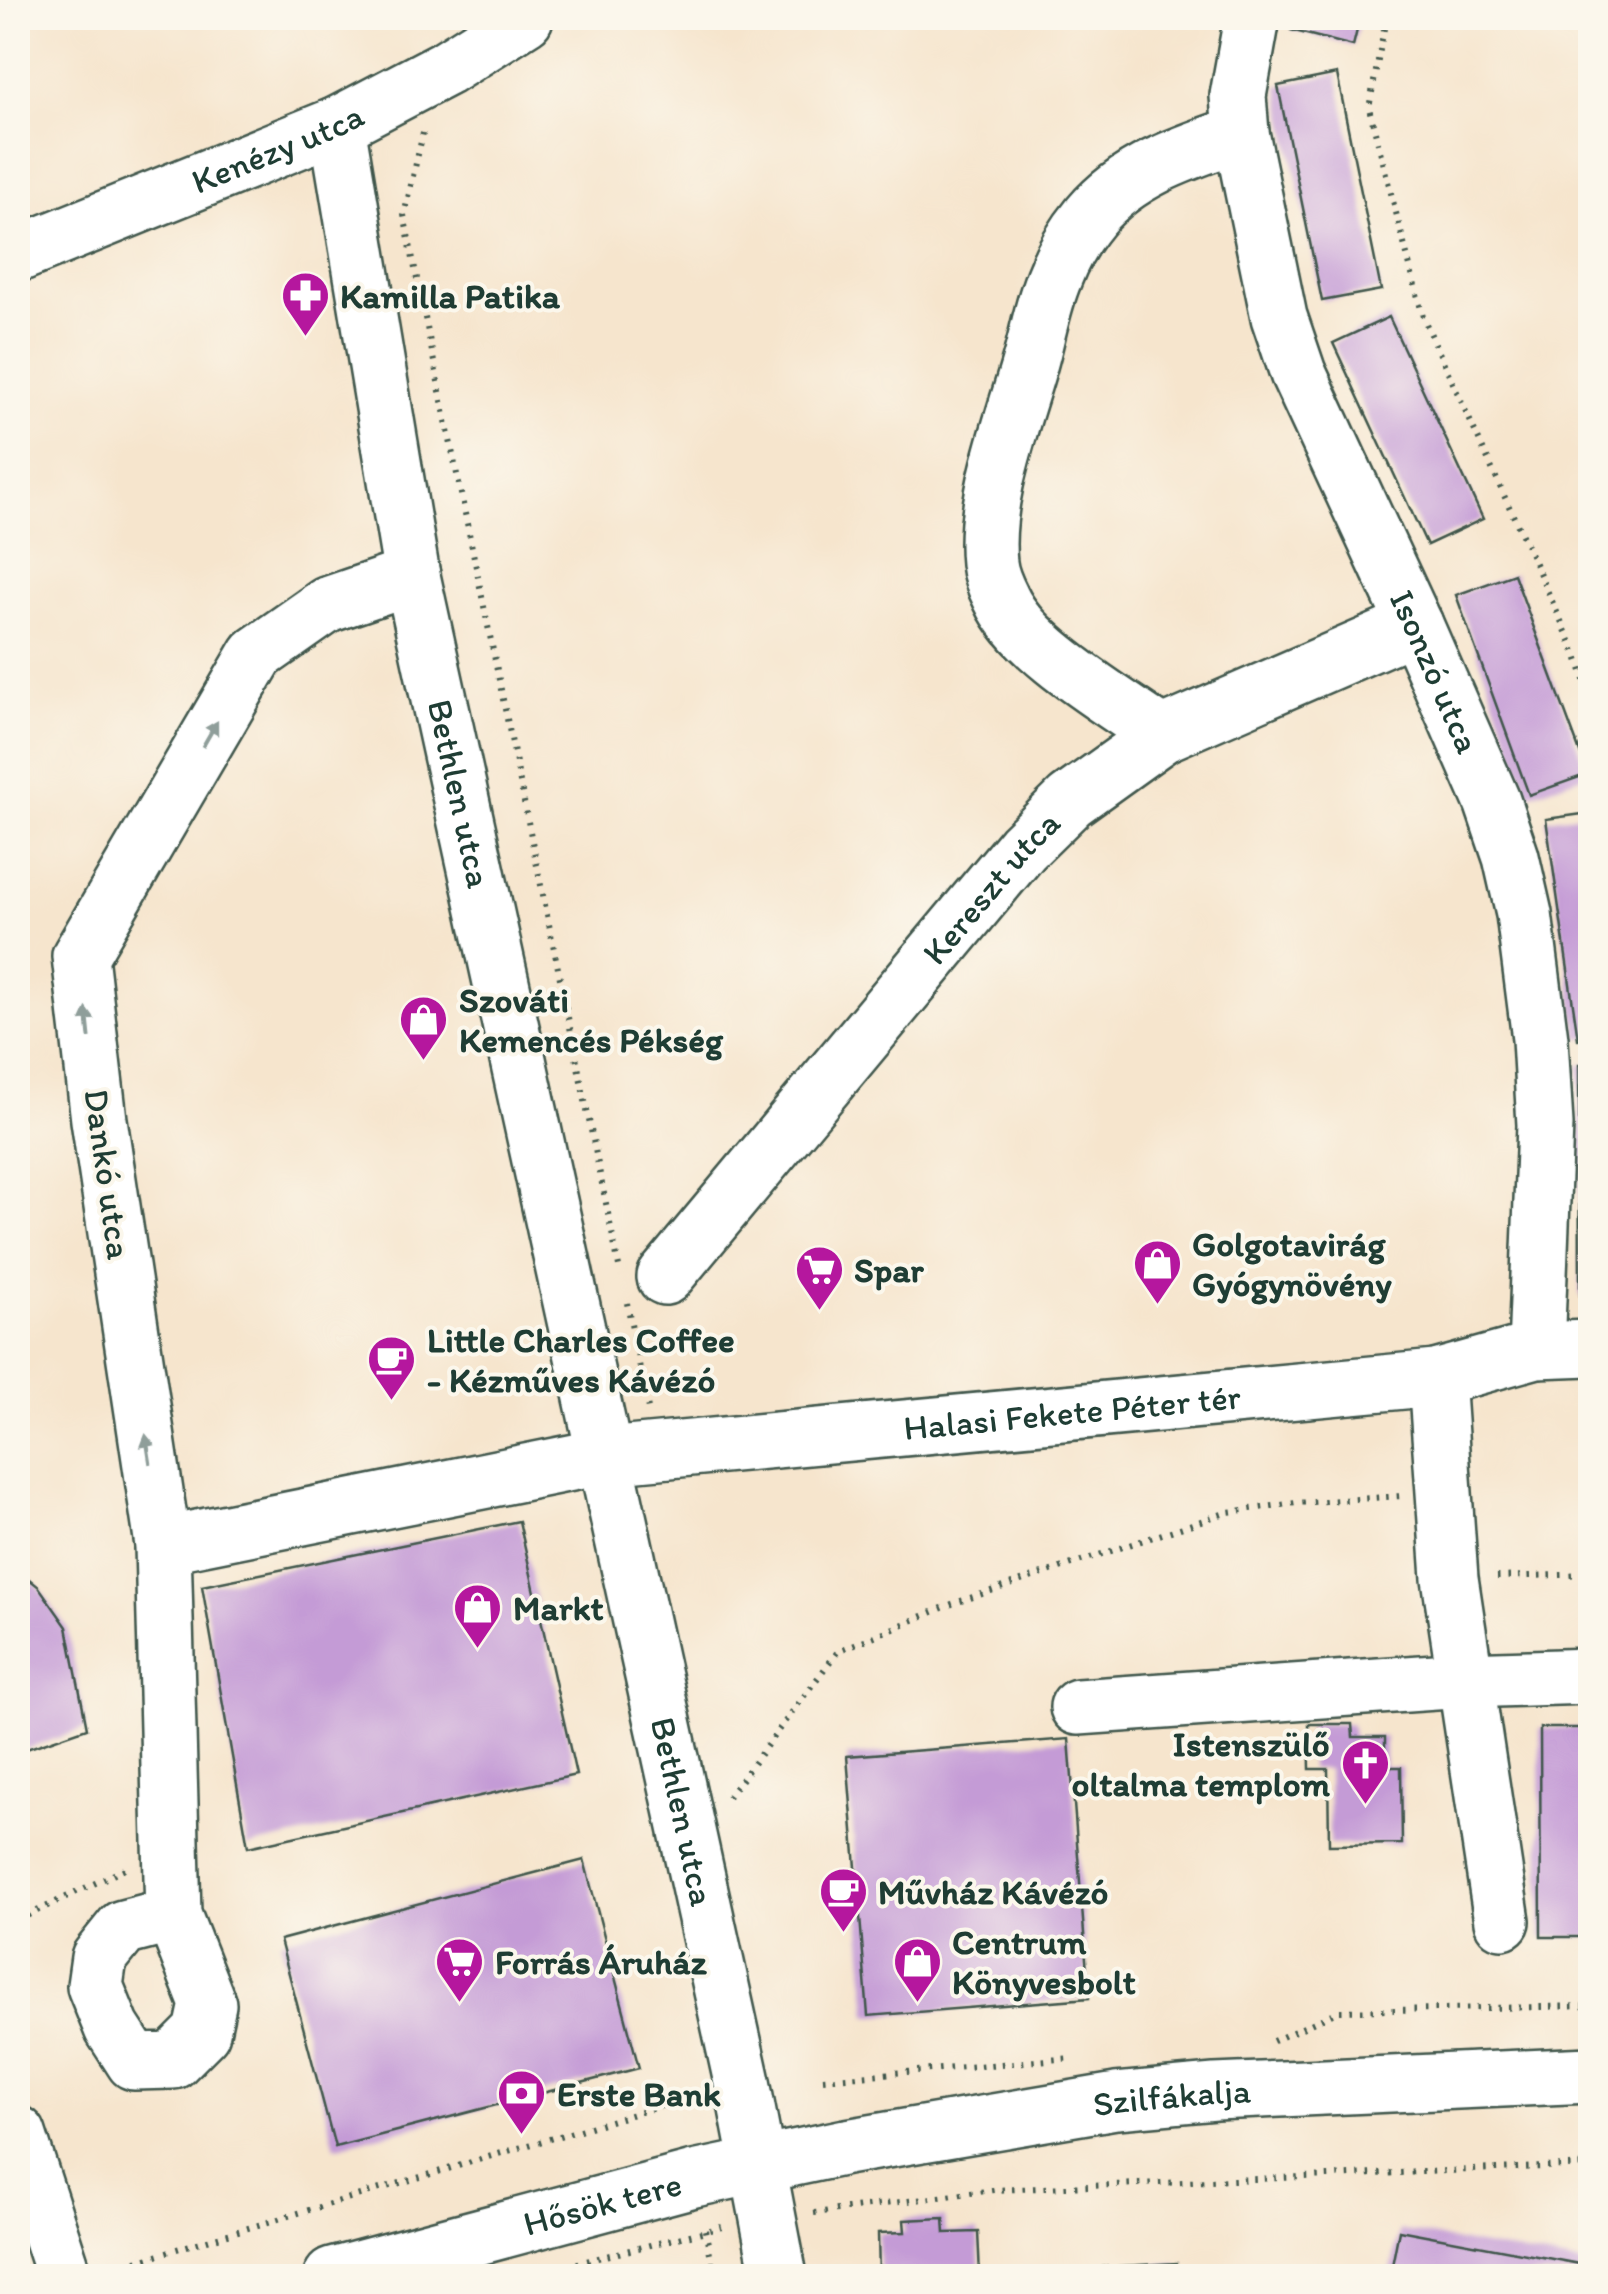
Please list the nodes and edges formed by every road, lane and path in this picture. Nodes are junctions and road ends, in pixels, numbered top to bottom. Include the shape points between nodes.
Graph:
1 (525, 18) edge
2 (1252, 18) edge
3 (1386, 18) edge
4 (427, 116) dead end
5 (337, 125) junction
6 (1241, 133) junction
7 (18, 254) edge
8 (412, 576) junction
9 (1415, 625) junction
10 (1590, 696) edge
11 (1162, 735) junction
12 (637, 1283) junction
13 (1590, 1348) edge
14 (1536, 1350) junction
15 (1436, 1378) junction
16 (631, 1453) junction
17 (1443, 1493) junction
18 (162, 1546) junction
19 (1590, 1574) edge
20 (1450, 1578) junction
21 (1590, 1676) edge
22 (1464, 1680) junction
23 (1078, 1707) dead end
24 (721, 1782) dead end
25 (171, 1846) junction
26 (173, 1914) dead end
27 (18, 1920) edge
28 (1502, 1921) dead end
29 (1590, 2006) edge
30 (1254, 2042) dead end
31 (1078, 2057) dead end
32 (1590, 2075) edge
33 (823, 2079) dead end
34 (671, 2102) dead end
35 (18, 2134) edge
36 (1590, 2165) edge
37 (760, 2166) junction
38 (855, 2208) dead end
39 (82, 2274) edge
40 (332, 2276) edge
41 (526, 2276) edge
42 (715, 2276) edge
43 (779, 2276) edge

1 - 5 street, Kenézy utca
2 - 6 street, Isonzó utca via 1238,96
3 - 10 path via 1369,108 1422,316 1578,656
4 - 12 path via 404,215
5 - 7 street, Kenézy utca
5 - 8 street, Bethlen utca
6 - 9 street, Isonzó utca via 1279,317 1298,374
6 - 11 street via 1164,160 1120,188 1072,242 1054,276 989,528 989,565 1002,602 1022,628 1058,662
8 - 16 street, Bethlen utca
18 -> 8 street, Dankó utca via 80,956 257,654 327,606
9 - 11 street, Kereszt utca
9 - 14 street, Isonzó utca via 1492,801 1524,914 1545,1125
11 - 12 street, Kereszt utca via 1070,801 1022,847
12 - 16 path
13 - 14 street, Halasi Fekete Péter tér
14 - 15 street, Halasi Fekete Péter tér
15 - 16 street, Halasi Fekete Péter tér
15 - 17 street
16 - 18 street
16 - 37 street, Bethlen utca
17 - 20 street
17 - 24 path via 1228,1512 952,1604 838,1651 725,1801
18 - 25 street, Dankó utca
19 - 20 path
20 - 22 street
21 - 22 street
22 - 23 street
22 - 28 street
25 - 26 street, Dankó utca
25 - 27 path
29 - 30 path via 1339,2011 1274,2041
31 - 33 path
32 - 37 street, Szilfákalja via 1116,2101
34 - 39 path
35 - 39 street
36 - 38 path via 994,2190
37 - 40 street, Hősök tere
37 - 43 street, Bethlen utca
41 - 42 path via 706,2230

